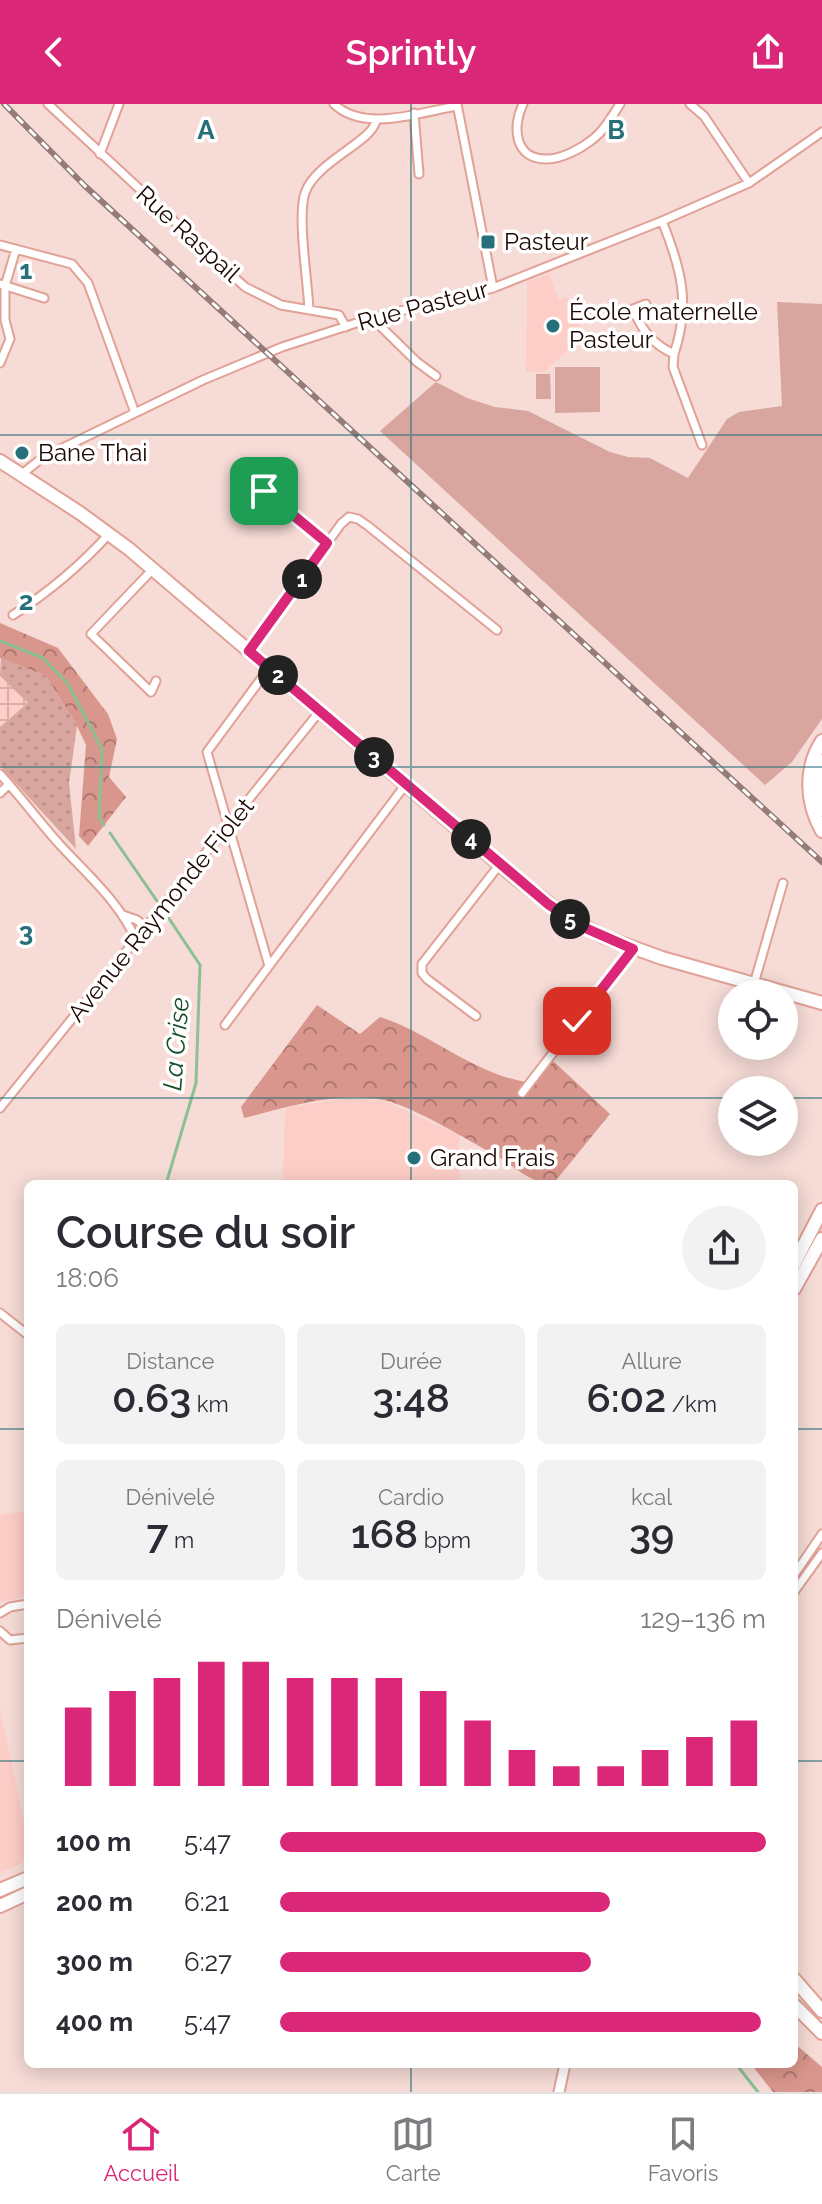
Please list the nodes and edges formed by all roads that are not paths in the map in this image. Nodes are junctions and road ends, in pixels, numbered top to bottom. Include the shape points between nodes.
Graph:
1 (48, 104) edge
2 (119, 104) edge
3 (334, 104) edge
4 (523, 104) edge
5 (620, 104) edge
6 (690, 104) edge
7 (457, 105) edge
8 (414, 113) junction
9 (376, 120) junction
10 (822, 132) edge
11 (100, 154) junction
12 (419, 174) dead end
13 (749, 183) junction
14 (662, 221) junction
15 (0, 245) edge
16 (16, 249) junction
17 (3, 285) edge
18 (493, 288) junction
19 (44, 298) dead end
20 (309, 310) junction
21 (372, 318) junction
22 (638, 319) dead end
23 (2, 320) edge
24 (346, 327) junction
25 (674, 354) junction
26 (0, 363) edge
27 (436, 376) dead end
28 (135, 413) junction
29 (702, 445) dead end
30 (0, 461) edge
31 (22, 474) junction
32 (242, 481) dead end
33 (109, 534) junction
34 (327, 543) junction
35 (153, 569) junction
36 (13, 615) dead end
37 (497, 630) dead end
38 (249, 651) junction
39 (269, 668) junction
40 (156, 681) dead end
41 (320, 711) junction
42 (822, 741) edge
43 (822, 761) edge
44 (0, 774) edge
45 (9, 784) junction
46 (406, 784) junction
47 (0, 793) edge
48 (822, 810) edge
49 (228, 827) junction
50 (822, 831) edge
51 (500, 864) junction
52 (783, 883) dead end
53 (123, 915) junction
54 (145, 927) junction
55 (136, 940) junction
56 (633, 949) junction
57 (269, 966) junction
58 (740, 980) edge
59 (755, 980) edge
60 (798, 996) edge
61 (822, 1003) edge
62 (476, 1016) dead end
63 (225, 1025) dead end
64 (522, 1093) dead end
65 (0, 1108) edge
66 (822, 1210) edge
67 (822, 1239) edge
68 (798, 1256) edge
69 (798, 1282) edge
70 (0, 1313) edge
71 (24, 1332) edge
72 (822, 1534) edge
73 (822, 1553) edge
74 (798, 1569) edge
75 (798, 1586) edge
76 (24, 1605) edge
77 (0, 1613) edge
78 (0, 1631) edge
79 (24, 1638) edge
80 (24, 1880) edge
81 (0, 1890) edge
82 (24, 1895) edge
83 (0, 1906) edge
84 (798, 1984) edge
85 (798, 2009) edge
86 (822, 2011) edge
87 (822, 2033) edge
88 (564, 2068) edge
89 (559, 2092) edge

1 - 11 street, Rue Raspail
2 - 11 street
3 - 9 street via 351,116
4 - 5 street via 517,140 534,157 548,159 596,138
6 - 13 street via 704,116
7 - 8 street
7 - 18 street
8 - 9 street
8 - 12 street
9 - 20 street via 376,126 323,168 306,191 302,210
10 - 13 street, Rue Pasteur
11 - 20 street, Rue Raspail via 245,287 281,305
13 - 14 street, Rue Pasteur
14 - 18 street, Rue Pasteur
14 - 25 street via 680,273 684,310
15 - 16 street
16 - 17 street
16 - 28 street via 78,269 88,283
17 - 19 street
17 - 23 street
18 - 21 street, Rue Pasteur
20 - 24 street, Rue Raspail via 339,315
21 - 24 street, Rue Pasteur
21 - 27 street
22 - 25 street via 660,348
23 - 26 street via 10,339
24 - 28 street, Rue Pasteur via 256,357
25 - 29 street via 673,367
28 - 31 street, Rue Pasteur via 42,458
30 - 31 main road
31 - 33 main road
32 - 34 street via 264,491
33 - 35 main road
33 - 36 street via 72,572
34 - 37 street via 345,519 358,519
34 - 38 street
35 - 38 main road
35 - 40 street via 91,634 151,692
38 - 39 main road
39 - 41 main road
39 - 49 street via 207,752
41 - 46 main road
41 - 49 street, Avenue Raymonde Fiolet
42 - 50 main road via 812,760 809,787
43 - 48 main road
44 - 45 street
45 - 47 street
45 - 53 street
46 - 51 main road
46 - 57 street
49 - 54 street, Avenue Raymonde Fiolet
49 - 57 street
51 - 56 main road via 564,915
51 - 62 street via 422,964 427,979
52 - 59 street
53 - 54 street
53 - 55 street
54 - 55 street, Avenue Raymonde Fiolet
55 - 65 street, Avenue Raymonde Fiolet
56 - 58 main road
56 - 64 street
57 - 63 street
60 - 61 main road
66 - 68 main road
67 - 69 main road
70 - 71 street
72 - 74 street
73 - 75 street
76 - 77 street
78 - 79 street via 10,1640
80 - 81 main road
82 - 83 main road
84 - 86 main road
85 - 87 main road
88 - 89 street

